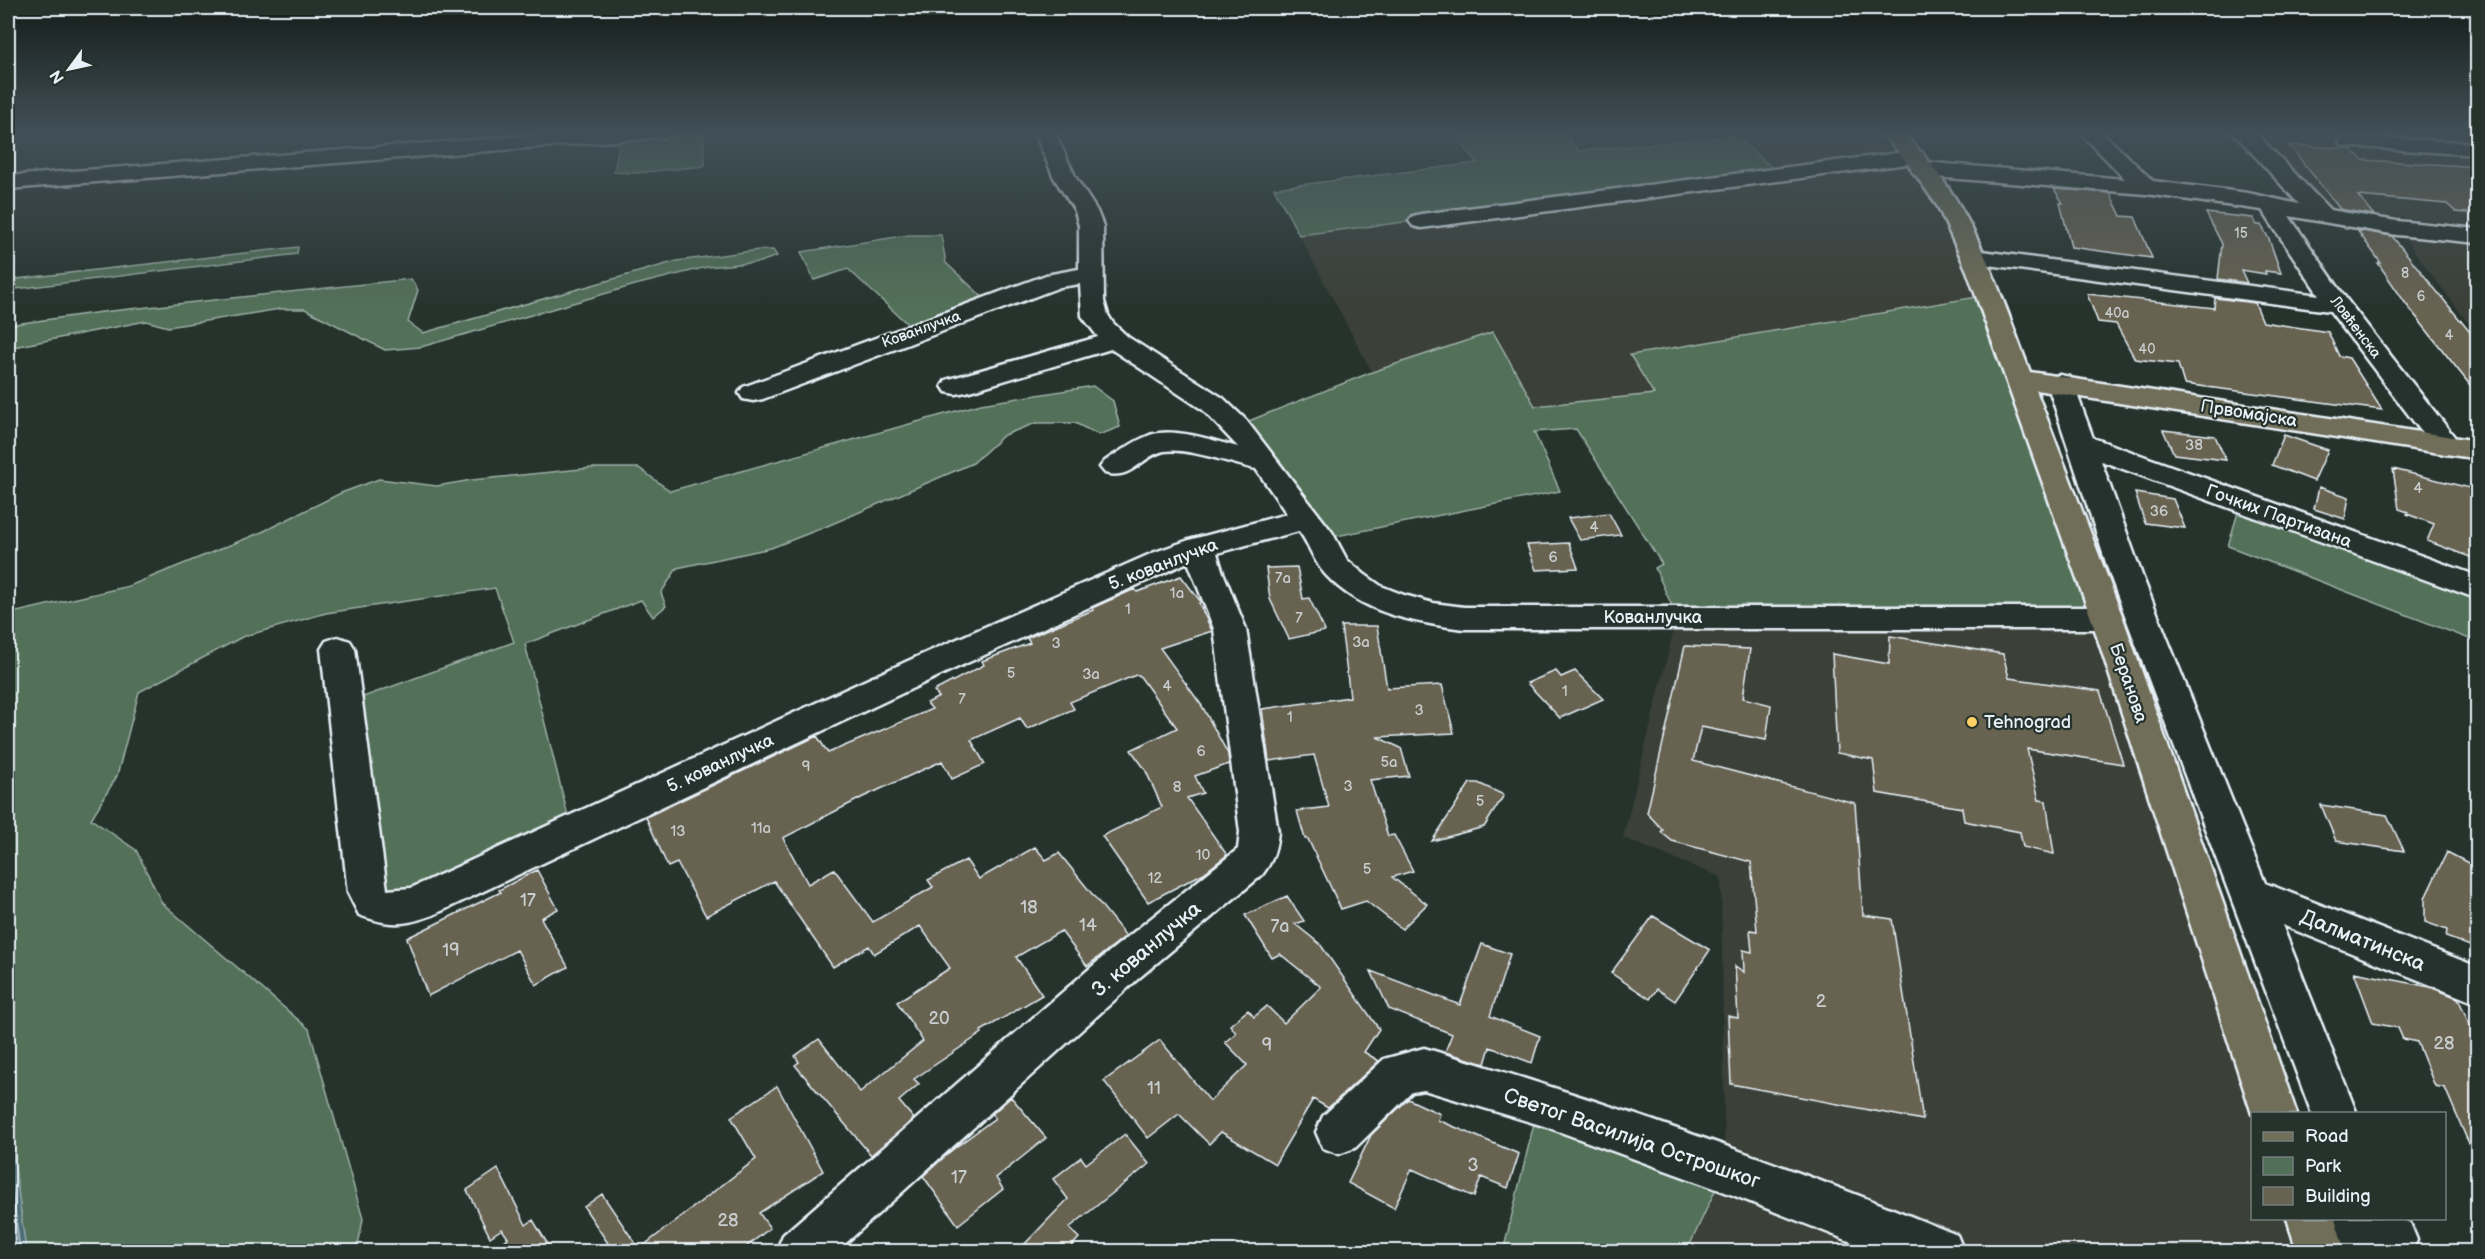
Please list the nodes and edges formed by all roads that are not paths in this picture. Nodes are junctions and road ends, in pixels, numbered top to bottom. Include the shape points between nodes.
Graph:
1 (1072, 190) edge
2 (1689, 190) edge
3 (1937, 190) edge
4 (2168, 190) edge
5 (2295, 190) edge
6 (2278, 215) junction
7 (2318, 215) junction
8 (1421, 221) dead end
9 (2478, 236) edge
10 (1974, 257) junction
11 (1092, 275) junction
12 (2338, 305) junction
13 (1115, 340) junction
14 (2020, 379) junction
15 (2060, 383) junction
16 (956, 386) dead end
17 (753, 393) dead end
18 (2080, 443) junction
19 (2446, 445) junction
20 (2478, 450) edge
21 (1266, 464) junction
22 (1115, 467) dead end
23 (1306, 519) junction
24 (1200, 547) junction
25 (2478, 588) edge
26 (2107, 618) junction
27 (338, 649) dead end
28 (2249, 894) junction
29 (2478, 986) edge
30 (2275, 1112) edge
31 (2335, 1112) edge
32 (1339, 1132) dead end
33 (2315, 1233) edge
34 (2391, 1237) edge
35 (800, 1251) edge
36 (1940, 1251) edge

1 - 11 street, Кованлучка via 1088,219 1093,242
2 - 8 street
3 - 10 main road, Беранова
4 - 6 street via 2248,200
5 - 7 street
6 - 7 street via 2294,219
6 - 12 street, Ловћенска
7 - 9 street
10 - 12 street
10 - 14 main road, Беранова
11 - 13 street, Кованлучка via 1095,316
11 - 17 street, Кованлучка via 1055,280
12 - 19 street, Ловћенска
13 - 16 street
13 - 21 street, Кованлучка via 1213,404
14 - 15 main road, Првомајска
14 - 26 main road, Беранова
15 - 18 street, Беранова
15 - 19 main road, Првомајска
18 - 25 street, Гочких Партизана
18 - 28 street, Беранова via 2127,578
19 - 20 main road, Првомајска
21 - 22 street via 1191,444 1158,442
21 - 23 street, Кованлучка
23 - 24 street, 5. кованлучка
23 - 26 street, Кованлучка via 1322,539 1335,566 1370,594 1433,614 1464,618
24 - 27 street, 5. кованлучка via 944,659 400,909 374,903 368,893
24 - 35 street, 3. кованлучка via 1230,629 1259,832 1256,854 1125,964
26 - 30 main road, Беранова
28 - 29 street, Далматинска
28 - 31 street, Беранова
32 - 36 street, Светог Василија Острошког via 1400,1074 1424,1069 1544,1105 1715,1165
33 - 34 street

